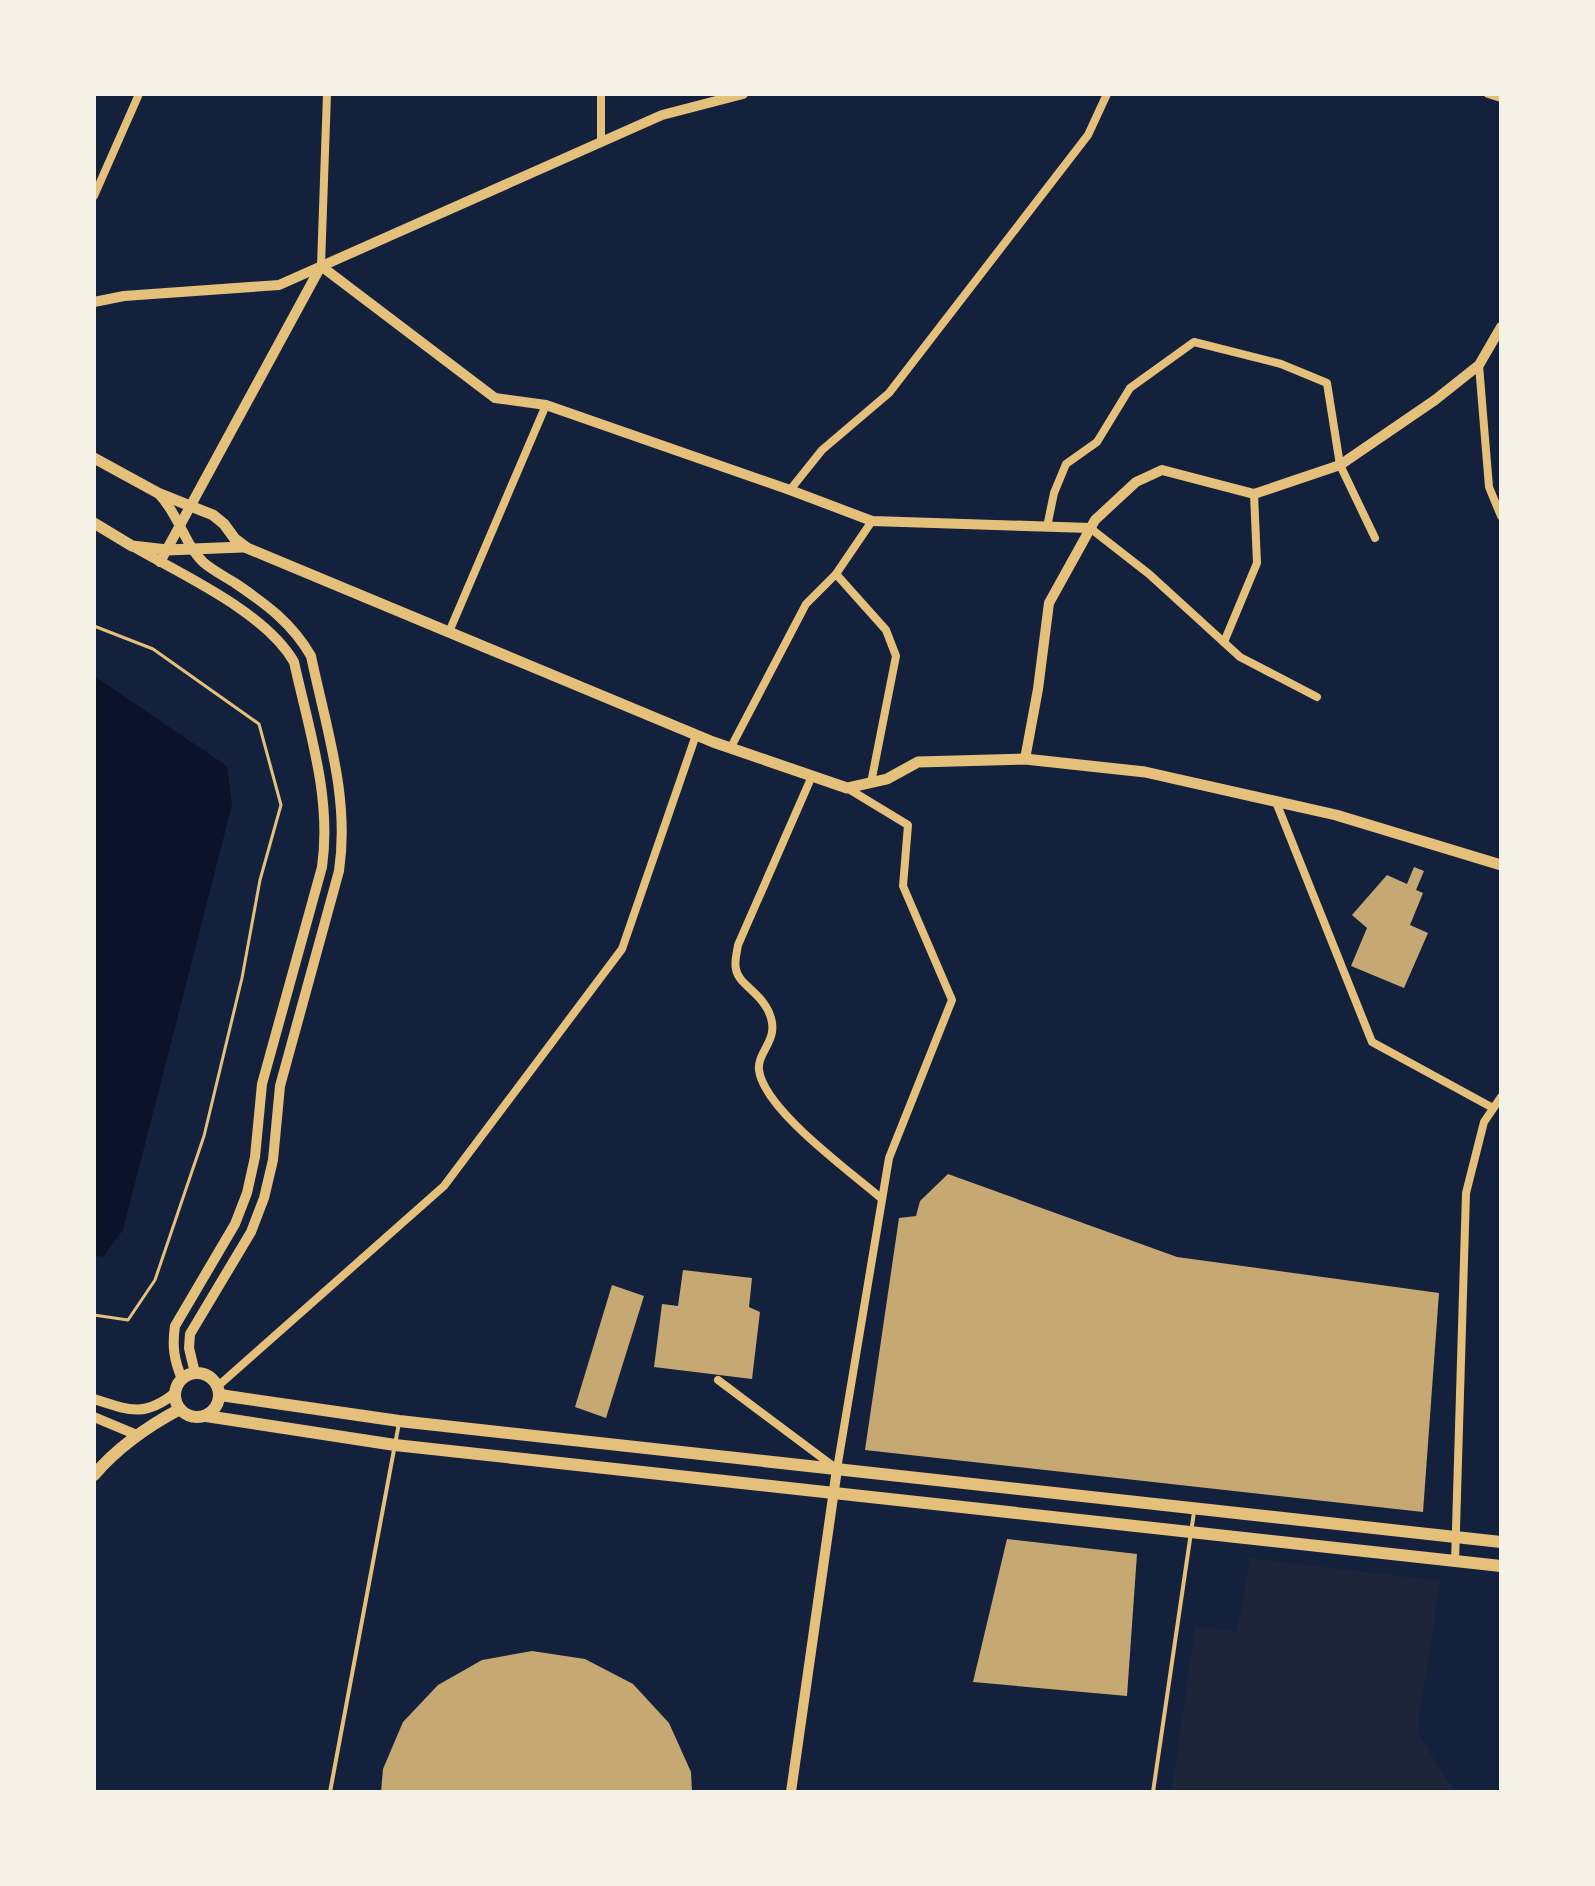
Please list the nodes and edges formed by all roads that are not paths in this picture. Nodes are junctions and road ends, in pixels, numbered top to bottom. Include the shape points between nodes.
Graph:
1 (139, 94) edge
2 (327, 94) edge
3 (601, 94) edge
4 (743, 94) edge
5 (1107, 94) edge
6 (1488, 94) edge
7 (1501, 98) edge
8 (601, 142) junction
9 (94, 196) edge
10 (321, 266) junction
11 (94, 302) edge
12 (1501, 327) edge
13 (1479, 365) junction
14 (546, 405) junction
15 (94, 458) edge
16 (1340, 465) junction
17 (790, 490) junction
18 (158, 493) junction
19 (1254, 494) junction
20 (192, 506) junction
21 (1501, 516) edge
22 (872, 521) junction
23 (94, 523) edge
24 (181, 525) junction
25 (1047, 527) junction
26 (1090, 528) junction
27 (1375, 538) dead end
28 (132, 546) junction
29 (247, 548) junction
30 (167, 550) junction
31 (192, 550) junction
32 (160, 562) junction
33 (836, 574) junction
34 (449, 632) junction
35 (1224, 642) junction
36 (1317, 697) dead end
37 (696, 735) junction
38 (731, 747) junction
39 (1025, 759) junction
40 (812, 776) junction
41 (871, 783) junction
42 (847, 788) junction
43 (1276, 802) junction
44 (1501, 865) edge
45 (1501, 1097) edge
46 (1493, 1108) junction
47 (882, 1199) junction
48 (195, 1373) junction
49 (182, 1379) junction
50 (718, 1380) dead end
51 (219, 1390) junction
52 (175, 1393) junction
53 (94, 1399) edge
54 (180, 1409) junction
55 (206, 1416) junction
56 (94, 1417) edge
57 (399, 1421) junction
58 (137, 1435) junction
59 (395, 1445) junction
60 (837, 1469) junction
61 (94, 1475) edge
62 (834, 1494) junction
63 (1194, 1510) junction
64 (1191, 1534) junction
65 (1457, 1538) junction
66 (1501, 1542) edge
67 (1455, 1562) junction
68 (1501, 1566) edge
69 (330, 1792) edge
70 (791, 1792) edge
71 (1153, 1792) edge

1 - 9 street
2 - 10 street
3 - 8 street
4 - 8 street via 662,115
5 - 17 street via 1088,135 889,393 822,450
6 - 7 street
8 - 10 street
10 - 11 street via 279,285
10 - 14 street via 495,398
10 - 20 street
12 - 13 street
13 - 16 street
13 - 21 street via 1489,487
14 - 17 street
14 - 34 street
15 - 18 main road
16 - 19 street
16 - 25 street via 1327,383 1281,364 1194,342 1130,388 1097,442 1066,464
16 - 27 street
17 - 22 street
18 - 20 main road
18 - 24 street
19 - 26 street via 1162,470 1136,482
19 - 35 street via 1257,563
20 - 24 street
20 - 29 main road via 213,515
22 - 25 street
22 - 33 street
23 - 28 main road
24 - 30 street
24 - 31 street
25 - 26 street
26 - 35 street
26 - 39 street via 1049,603
28 - 30 main road
28 - 32 street
29 - 31 main road
29 - 34 main road
30 - 31 main road
30 - 32 street
31 - 48 street via 272,607 311,656 342,801 344,838 280,1086 264,1198 251,1232 190,1334
32 - 49 street via 260,622 285,646 294,662 325,804 326,837 262,1084 247,1193 235,1224 175,1326 172,1346
33 - 38 street via 806,604
33 - 41 street via 886,630 896,656
34 - 37 main road
35 - 36 street via 1240,657
37 - 38 main road
37 - 51 street via 622,949 444,1186
38 - 40 main road
39 - 41 main road via 918,762
39 - 43 main road via 1145,772
40 - 42 main road
40 - 47 street via 738,945 735,968 765,1002 772,1019 774,1034 759,1066 762,1082 787,1118
41 - 42 main road
42 - 47 street via 908,825 903,886 952,1000 889,1158
43 - 44 main road
43 - 46 street via 1372,1042
45 - 46 street
46 - 65 street via 1484,1122 1466,1193
47 - 60 street
48 - 49 main road
48 - 51 main road via 209,1376
49 - 52 main road
50 - 60 street
51 - 55 main road via 214,1410
51 - 57 main road
52 - 53 street via 135,1411
52 - 54 main road
54 - 55 main road via 197,1418
54 - 58 main road
55 - 59 main road
56 - 58 street
57 - 59 lane
57 - 60 main road
58 - 61 main road
59 - 62 main road
59 - 69 lane
60 - 62 street
60 - 63 main road
62 - 64 main road
62 - 70 street
63 - 64 lane
63 - 65 main road
64 - 67 main road
64 - 71 lane
65 - 66 main road
65 - 67 street
67 - 68 main road

